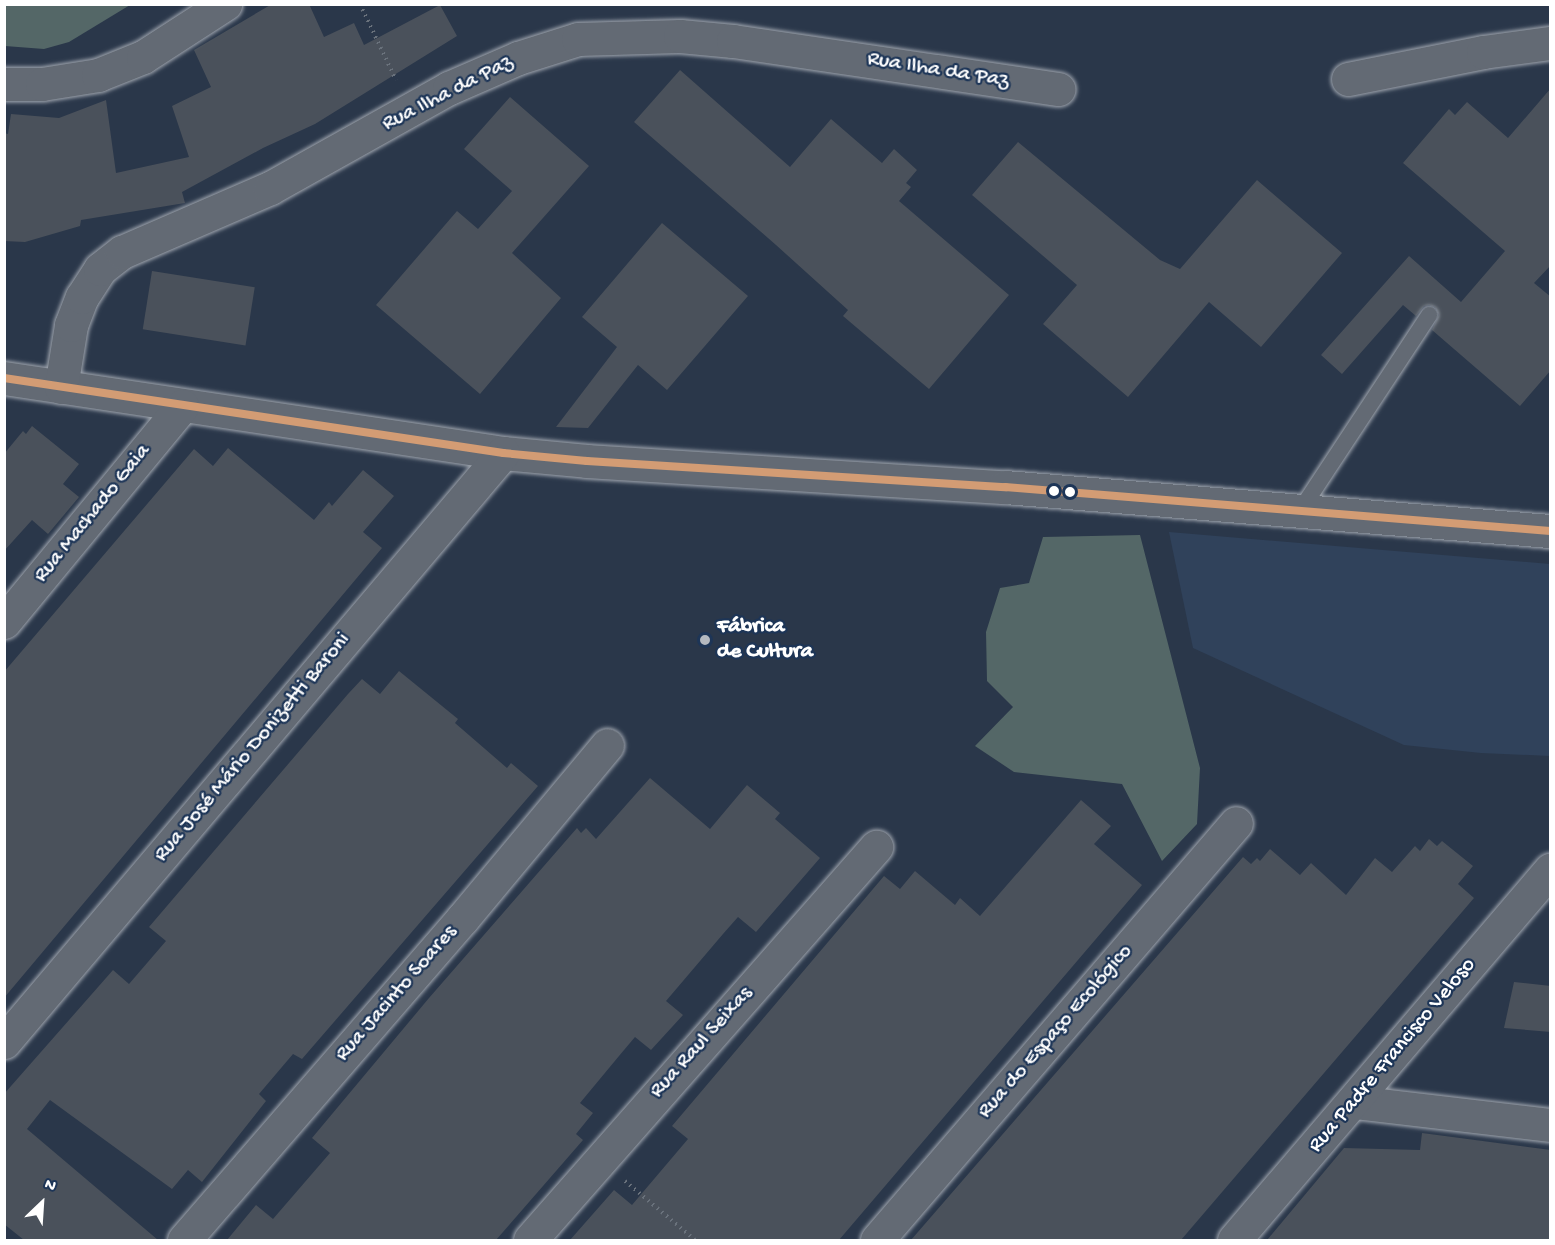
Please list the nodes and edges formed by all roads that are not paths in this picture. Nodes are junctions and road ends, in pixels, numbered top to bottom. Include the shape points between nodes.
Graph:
1 (225, 4) edge
2 (1551, 43) edge
3 (1348, 79) dead end
4 (4, 84) edge
5 (1058, 89) dead end
6 (1429, 315) dead end
7 (4, 378) edge
8 (61, 387) junction
9 (182, 406) junction
10 (503, 453) junction
11 (1300, 511) junction
12 (1551, 531) edge
13 (4, 622) edge
14 (607, 745) dead end
15 (1236, 823) dead end
16 (876, 847) dead end
17 (1551, 870) edge
18 (4, 1042) edge
19 (1355, 1102) junction
20 (1551, 1125) edge
21 (184, 1240) edge
22 (530, 1240) edge
23 (877, 1240) edge
24 (1234, 1240) edge

1 - 4 street via 143,57 98,75 42,84
2 - 3 street via 1483,52
5 - 8 street, Rua Ilha da Paz via 733,41 680,36 578,39 518,58 449,88 270,188 122,252 100,269 82,297 71,325
6 - 11 lane
7 - 8 street
8 - 9 street
9 - 10 street
9 - 13 street, Rua Machado Gaia
10 - 11 street via 1005,486
10 - 18 street, Rua José Mário Donizetti Baroni
11 - 12 street
14 - 21 street, Rua Jacinto Soares
15 - 23 street, Rua do Espaço Ecológico
16 - 22 street, Rua Raul Seixas
17 - 19 street, Rua Padre Francisco Veloso
19 - 20 street
19 - 24 street, Rua Padre Francisco Veloso

